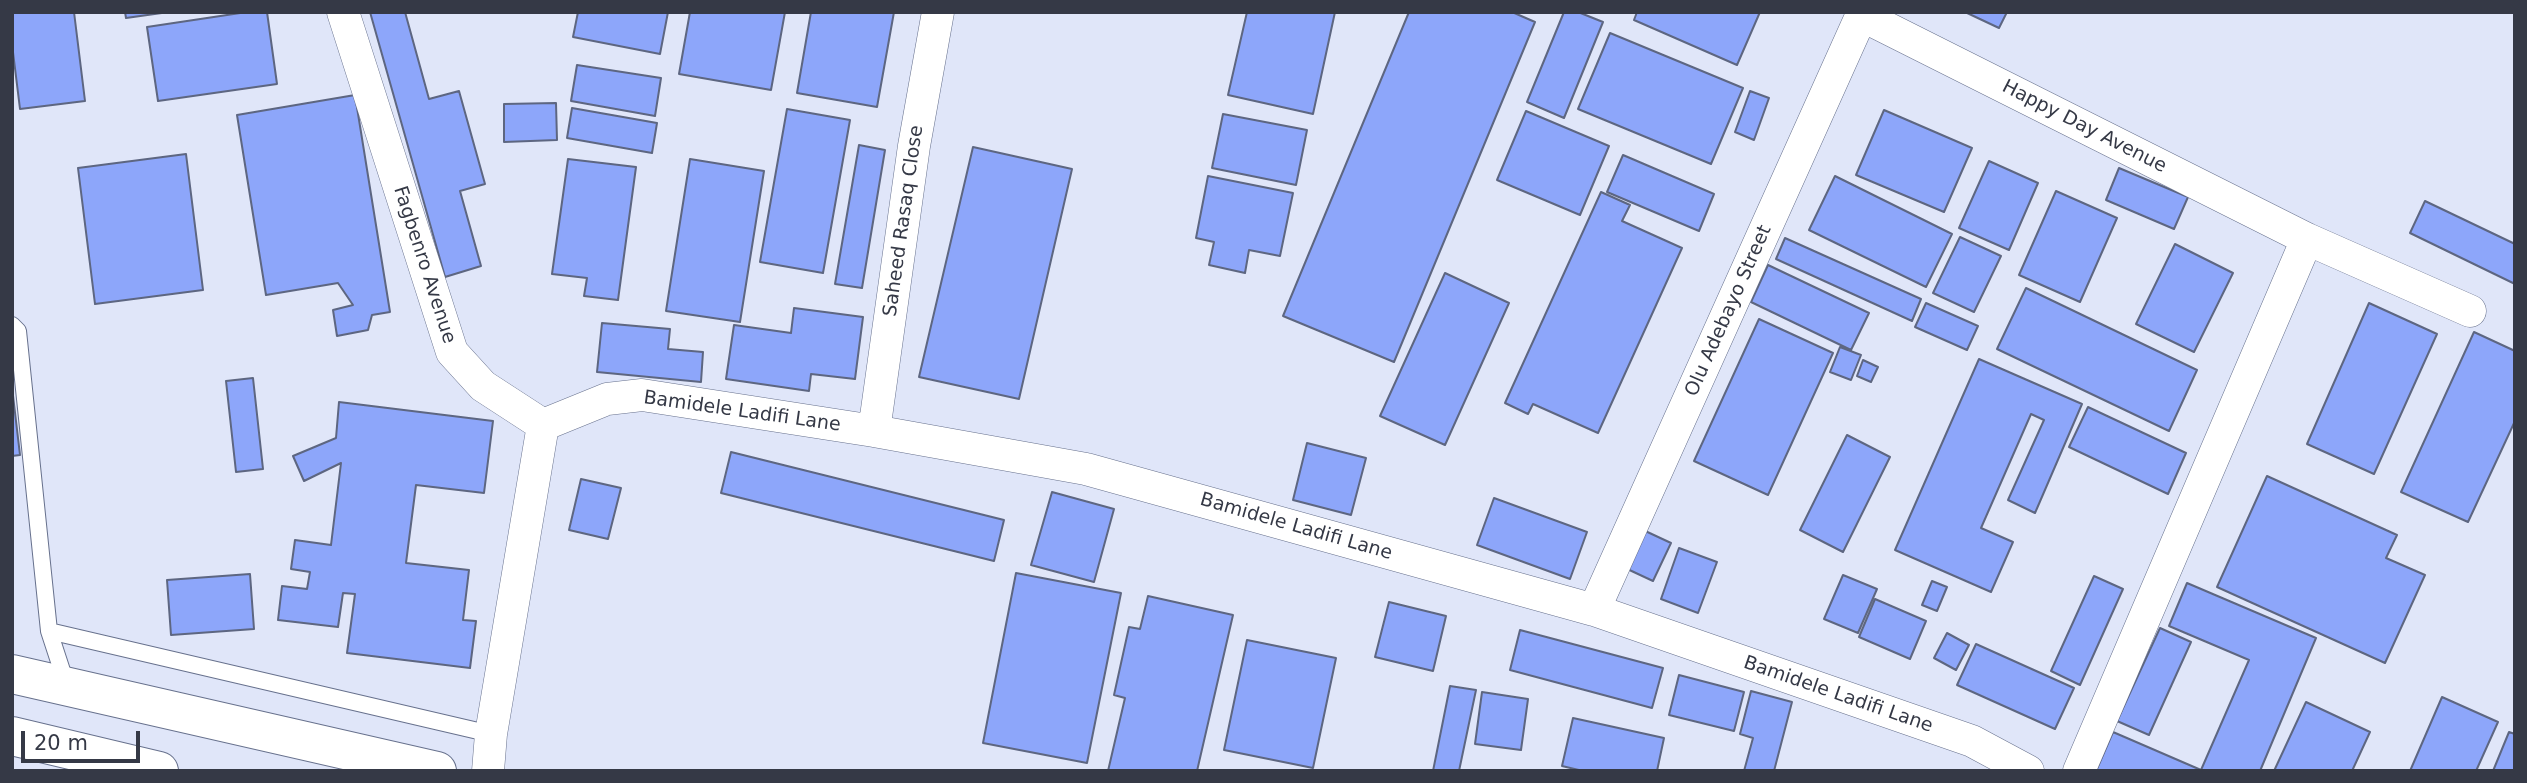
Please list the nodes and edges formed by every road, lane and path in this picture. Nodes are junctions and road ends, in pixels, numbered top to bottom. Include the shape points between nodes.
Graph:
1 (343, 12) edge
2 (938, 12) edge
3 (1862, 14) edge
4 (2307, 239) junction
5 (2470, 311) dead end
6 (12, 324) edge
7 (543, 425) junction
8 (874, 431) junction
9 (1594, 610) junction
10 (49, 631) junction
11 (12, 674) edge
12 (67, 687) junction
13 (491, 734) junction
14 (12, 736) edge
15 (159, 771) edge
16 (437, 771) edge
17 (488, 771) edge
18 (2028, 771) edge
19 (2079, 771) edge

1 - 7 street, Fagbenro Avenue via 452,352 483,386
2 - 8 street, Saheed Rasaq Close
3 - 4 street, Happy Day Avenue
3 - 9 street, Olu Adebayo Street
4 - 5 street, Happy Day Avenue
4 - 19 street
6 - 10 lane via 18,331
7 - 8 street, Bamidele Ladifi Lane via 607,399 642,395
7 - 13 street
8 - 9 street, Bamidele Ladifi Lane via 1086,469
9 - 18 street, Bamidele Ladifi Lane via 1972,741
10 - 12 lane
10 - 13 lane
11 - 12 street
12 - 16 street
13 - 17 street
14 - 15 street

